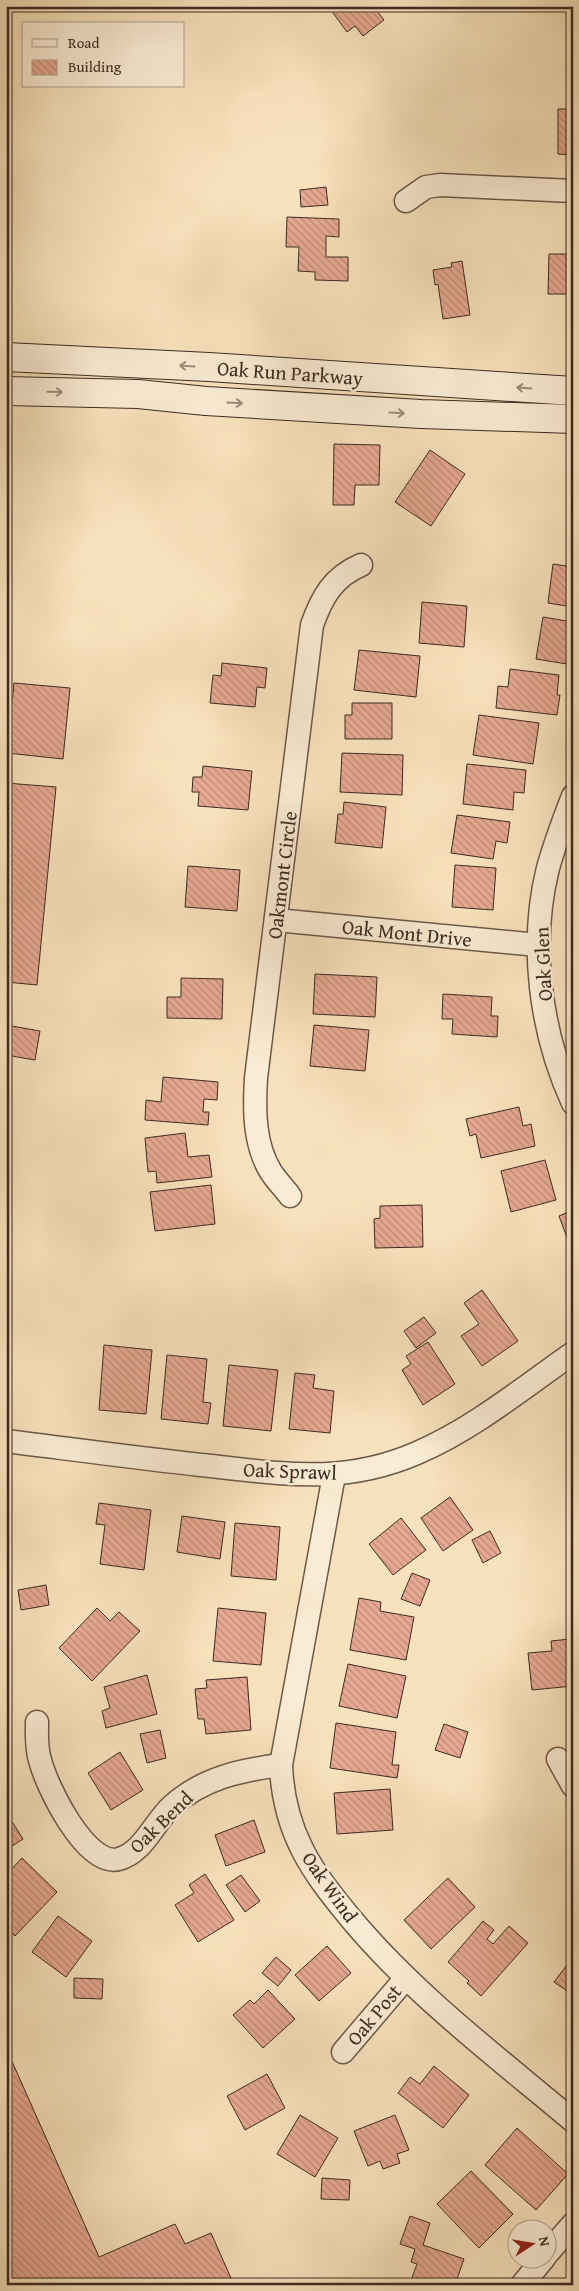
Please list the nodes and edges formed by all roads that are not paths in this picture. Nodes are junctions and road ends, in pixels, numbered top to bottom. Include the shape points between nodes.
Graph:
1 (573, 192) edge
2 (406, 201) dead end
3 (6, 357) edge
4 (6, 390) edge
5 (573, 391) edge
6 (573, 419) edge
7 (361, 565) dead end
8 (573, 796) edge
9 (276, 920) junction
10 (538, 945) junction
11 (573, 1103) edge
12 (290, 1196) dead end
13 (573, 1353) edge
14 (6, 1441) edge
15 (334, 1475) junction
16 (37, 1722) dead end
17 (558, 1759) dead end
18 (281, 1765) junction
19 (573, 1786) edge
20 (405, 1979) junction
21 (342, 2052) dead end
22 (573, 2121) edge
23 (573, 2224) edge
24 (556, 2244) edge
25 (536, 2268) edge
26 (522, 2285) edge

1 - 2 street via 440,185 426,187
5 -> 3 street, Oak Run Parkway
4 -> 6 street, Oak Run Parkway via 138,394 421,414
7 - 9 street, Oakmont Circle via 341,575 332,586 312,625
8 - 10 street, Oak Glen via 548,870
9 - 10 street, Oak Mont Drive
9 - 12 street, Oakmont Circle via 254,1102 261,1149 271,1172
10 - 11 street, Oak Glen via 547,1019
13 - 15 street, Oak Sprawl via 442,1442 387,1463
14 - 15 street, Oak Sprawl via 85,1453 312,1476
15 - 18 street, Oak Wind
16 - 18 street, Oak Bend via 39,1759 62,1812 92,1848 116,1860 133,1852 171,1807 188,1793 209,1781 234,1773
17 - 19 street
18 - 20 street, Oak Wind via 286,1802 302,1849 340,1905
20 - 21 street, Oak Post
20 - 22 street, Oak Wind
23 - 24 street
25 - 26 street

